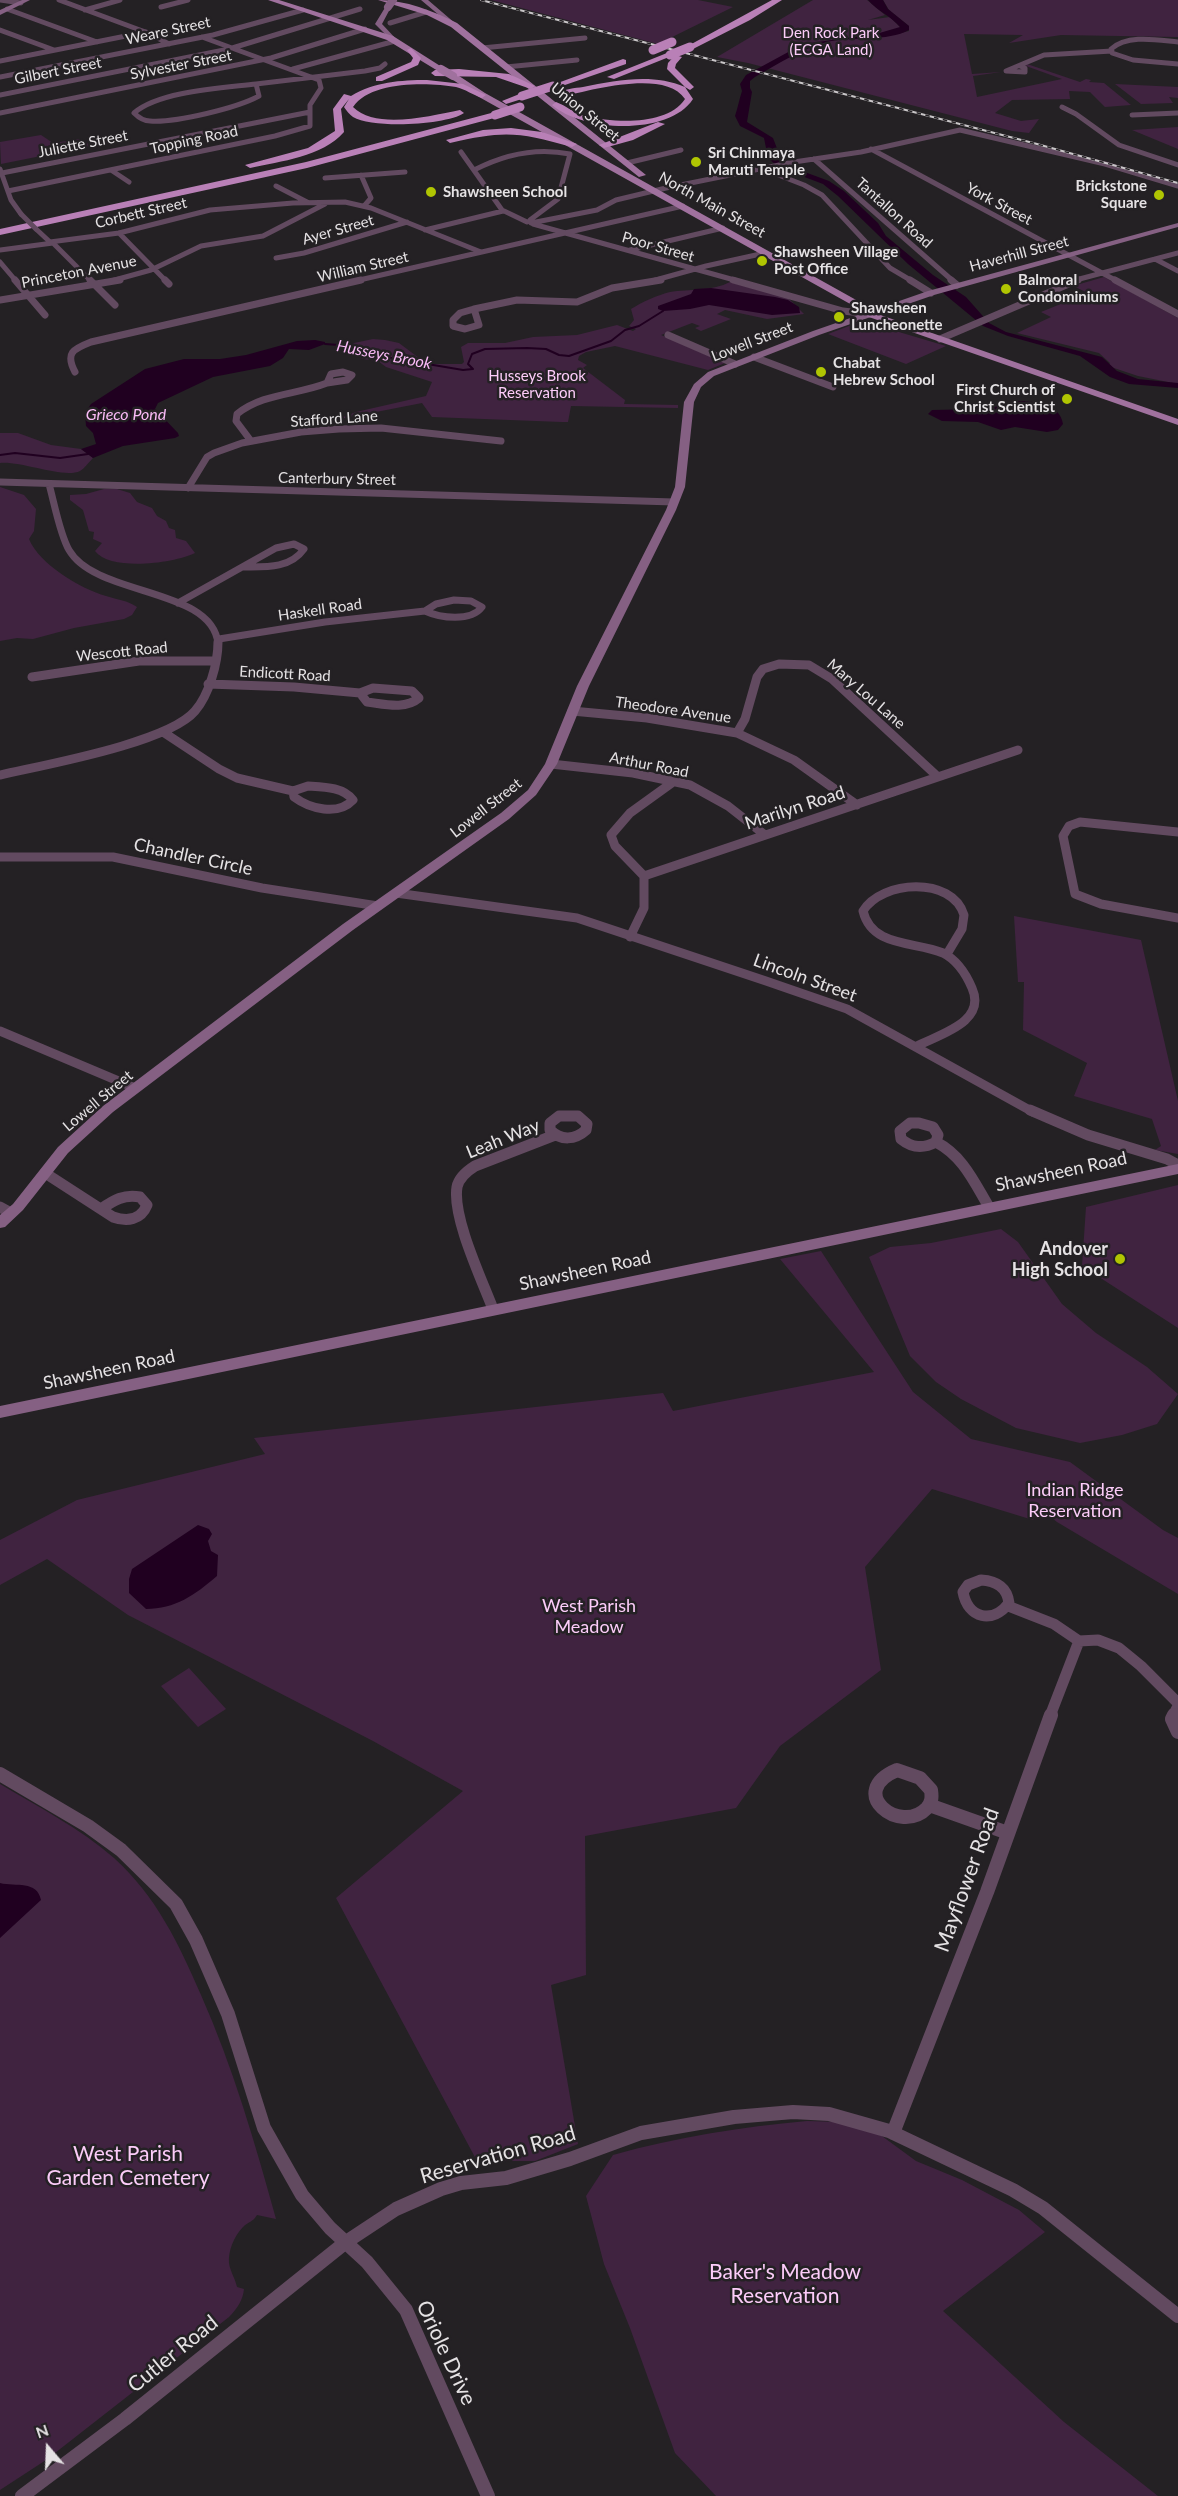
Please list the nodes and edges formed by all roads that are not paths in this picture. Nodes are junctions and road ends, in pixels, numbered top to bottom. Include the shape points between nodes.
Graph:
1 (0, 0) edge
2 (59, 0) edge
3 (120, 0) edge
4 (188, 0) edge
5 (272, 0) edge
6 (382, 0) edge
7 (393, 0) edge
8 (424, 0) edge
9 (777, 0) edge
10 (24, 1) edge
11 (161, 8) dead end
12 (360, 9) dead end
13 (85, 10) junction
14 (303, 10) junction
15 (4, 11) edge
16 (426, 12) junction
17 (331, 19) junction
18 (378, 22) junction
19 (390, 22) dead end
20 (454, 25) junction
21 (354, 26) junction
22 (365, 29) junction
23 (0, 30) edge
24 (146, 32) junction
25 (202, 37) junction
26 (585, 38) dead end
27 (395, 40) junction
28 (676, 40) dead end
29 (97, 42) junction
30 (1178, 42) edge
31 (169, 44) junction
32 (232, 48) junction
33 (482, 48) junction
34 (54, 50) junction
35 (411, 50) junction
36 (1112, 51) junction
37 (0, 54) edge
38 (643, 54) dead end
39 (674, 56) junction
40 (11, 58) junction
41 (634, 58) dead end
42 (265, 60) junction
43 (577, 60) dead end
44 (0, 61) edge
45 (386, 64) dead end
46 (1178, 64) edge
47 (1020, 66) dead end
48 (506, 67) junction
49 (295, 70) junction
50 (0, 77) edge
51 (315, 78) junction
52 (256, 84) junction
53 (531, 86) junction
54 (561, 94) junction
55 (0, 95) edge
56 (349, 95) junction
57 (482, 95) junction
58 (556, 105) junction
59 (1062, 108) dead end
60 (310, 112) junction
61 (468, 112) junction
62 (1178, 112) edge
63 (0, 113) edge
64 (1132, 115) dead end
65 (630, 138) junction
66 (440, 142) dead end
67 (570, 149) junction
68 (871, 149) junction
69 (681, 150) dead end
70 (461, 152) dead end
71 (616, 154) junction
72 (597, 159) junction
73 (814, 159) junction
74 (359, 162) dead end
75 (1178, 165) edge
76 (765, 168) junction
77 (111, 170) junction
78 (474, 170) junction
79 (1, 171) edge
80 (232, 172) junction
81 (405, 172) dead end
82 (361, 175) junction
83 (325, 178) dead end
84 (129, 182) dead end
85 (276, 186) dead end
86 (1178, 186) edge
87 (204, 188) junction
88 (658, 189) junction
89 (8, 191) junction
90 (328, 202) junction
91 (307, 203) junction
92 (365, 205) junction
93 (683, 206) junction
94 (502, 212) junction
95 (0, 222) edge
96 (407, 222) junction
97 (529, 222) junction
98 (1178, 225) edge
99 (723, 228) junction
100 (425, 230) junction
101 (0, 232) edge
102 (119, 233) junction
103 (564, 233) junction
104 (50, 242) junction
105 (0, 250) edge
106 (626, 250) junction
107 (481, 252) junction
108 (765, 253) junction
109 (1178, 253) edge
110 (1068, 255) junction
111 (276, 258) dead end
112 (1155, 259) junction
113 (0, 262) edge
114 (154, 268) junction
115 (695, 269) junction
116 (1178, 271) edge
117 (1103, 273) junction
118 (93, 284) junction
119 (169, 284) dead end
120 (955, 286) junction
121 (934, 292) junction
122 (28, 295) junction
123 (0, 300) edge
124 (115, 305) dead end
125 (474, 309) junction
126 (869, 314) junction
127 (1178, 314) edge
128 (45, 315) dead end
129 (668, 335) dead end
130 (940, 339) junction
131 (754, 357) junction
132 (735, 364) junction
133 (75, 372) dead end
134 (327, 383) dead end
135 (833, 387) dead end
136 (1178, 422) edge
137 (251, 441) junction
138 (501, 441) dead end
139 (0, 482) edge
140 (49, 484) junction
141 (188, 488) junction
142 (674, 502) junction
143 (243, 567) junction
144 (178, 603) junction
145 (425, 611) junction
146 (219, 639) junction
147 (216, 661) junction
148 (32, 677) dead end
149 (208, 684) junction
150 (360, 693) junction
151 (572, 711) junction
152 (163, 732) junction
153 (737, 733) junction
154 (1018, 750) dead end
155 (551, 764) junction
156 (0, 775) edge
157 (937, 776) junction
158 (673, 782) junction
159 (293, 791) junction
160 (857, 805) junction
161 (1178, 832) edge
162 (765, 835) junction
163 (0, 857) edge
164 (644, 876) junction
165 (396, 893) junction
166 (378, 906) junction
167 (1178, 918) edge
168 (630, 937) junction
169 (947, 954) junction
170 (0, 1031) edge
171 (917, 1046) junction
172 (135, 1088) junction
173 (555, 1135) dead end
174 (936, 1142) dead end
175 (1178, 1167) edge
176 (45, 1173) junction
177 (989, 1207) junction
178 (101, 1209) dead end
179 (5, 1210) edge
180 (0, 1222) edge
181 (493, 1310) junction
182 (0, 1412) edge
183 (1008, 1606) dead end
184 (1079, 1641) junction
185 (1178, 1704) edge
186 (1178, 1732) edge
187 (0, 1774) edge
188 (929, 1805) dead end
189 (1008, 1833) junction
190 (893, 2133) junction
191 (346, 2242) junction
192 (1178, 2316) edge
193 (22, 2496) edge
194 (488, 2496) edge

1 - 10 street
2 - 13 street
3 - 13 street
4 - 11 street
5 - 14 main road, North Main Street
6 - 16 main road, Union Street
7 - 18 main road, bridge
8 - 20 main road
9 - 39 highway, bridge
10 - 15 main road
12 - 17 street, Gilbert Street
13 - 24 street
14 - 17 main road, North Main Street
14 - 25 street, Weare Street
15 - 29 street
16 - 19 street
16 - 20 main road, Union Street
17 - 21 main road, North Main Street
17 - 32 street, Gilbert Street
18 - 21 main road
18 - 27 main road
20 - 33 main road, Union Street
21 - 22 main road, North Main Street
22 - 27 main road, North Main Street
22 - 42 street, Sylvester Street
23 - 34 street
24 - 29 street
24 - 31 street
25 - 31 street, Weare Street
25 - 32 street
26 - 33 street
27 - 35 main road, North Main Street
27 - 49 street
28 - 38 highway, bridge
29 - 34 street
30 - 36 street via 1126,41 1112,46
31 - 50 street, Weare Street
32 - 42 street
32 - 55 street, Gilbert Street
33 - 48 main road, Union Street
34 - 40 street
35 - 56 highway via 417,59 412,66
35 - 57 main road, North Main Street, bridge
36 - 46 street via 1133,60
36 - 47 street via 1051,54
37 - 40 street
39 - 54 highway
39 - 65 highway via 672,70 695,92 697,103
40 - 44 street
41 - 61 highway, bridge
42 - 49 street
42 - 63 street, Sylvester Street
43 - 48 street
45 - 51 street
48 - 53 main road, Union Street
49 - 51 street
51 - 52 street
51 - 60 street, Topping Road via 322,85 311,102
52 - 52 street via 259,96 246,103 156,121 141,119 134,113 140,106 168,98
53 - 56 highway via 490,74 437,73 390,80
53 - 58 main road, Union Street
54 - 58 highway via 614,83 649,82 680,88 689,99 685,107 673,114 626,123 583,119
54 - 87 highway, bridge via 365,151
56 - 80 highway via 337,109 340,132 335,138 306,151
57 - 61 highway via 451,83 409,82 365,92 350,101 348,107 360,117 385,121 418,121
57 - 67 main road, North Main Street
58 - 71 main road, Union Street
59 - 75 street via 1076,113 1123,147
60 - 77 street, Topping Road via 311,125 304,129
60 - 79 street, Juliette Street
61 - 80 highway
62 - 64 street
65 - 71 highway
65 - 71 highway
66 - 67 highway via 485,131 515,129 542,133
67 - 71 main road
67 - 72 main road, North Main Street
67 - 78 street via 512,154
67 - 97 street via 559,197
68 - 73 street
68 - 86 street via 966,130
68 - 110 street, York Street
69 - 71 street
70 - 78 street
71 - 72 main road via 598,151
71 - 88 main road, Union Street
72 - 88 main road, North Main Street
73 - 76 street
73 - 120 street, Tantallon Road
74 - 87 highway
76 - 88 street
76 - 121 street via 818,192 886,264
77 - 84 street
77 - 89 street, Topping Road
78 - 94 street
79 - 89 street
80 - 95 highway
81 - 82 street
82 - 83 street
82 - 92 street via 371,198
85 - 91 street
87 - 101 highway
88 - 93 main road, Union Street
88 - 97 street via 616,200 597,210
89 - 104 street, bridge via 21,214
90 - 91 street, Corbett Street
90 - 92 street, Corbett Street
90 - 114 street, Princeton Avenue via 263,237 207,244
91 - 102 street, Corbett Street via 210,210
92 - 96 street, Corbett Street
93 - 99 main road, North Main Street
93 - 103 street, William Street
94 - 97 street, Poor Street
94 - 100 street
96 - 100 street, Corbett Street
96 - 111 street, Ayer Street
97 - 103 street, Poor Street
98 - 110 main road, Haverhill Street
99 - 106 street
99 - 108 main road, North Main Street
100 - 107 street, Corbett Street
102 - 104 street, Corbett Street
102 - 114 street
103 - 106 street, Poor Street
103 - 107 street, William Street
104 - 105 street, Corbett Street
104 - 118 street
106 - 115 street, Poor Street
107 - 133 street, William Street via 91,342 70,355
108 - 115 street
108 - 126 main road, North Main Street
109 - 112 street
110 - 117 street, York Street
110 - 120 main road, Haverhill Street
112 - 116 street
112 - 117 street
113 - 122 street
114 - 118 street, Princeton Avenue
114 - 119 street
115 - 125 street via 668,279 612,288 577,302 517,300
115 - 126 street, Poor Street via 843,311
117 - 127 street, York Street
117 - 130 street via 1064,285
118 - 122 street, Princeton Avenue
118 - 124 street
120 - 121 main road, Haverhill Street
121 - 126 main road, Haverhill Street
122 - 123 street, Princeton Avenue
122 - 128 street
125 - 125 street via 454,318 454,327 479,325
126 - 130 main road, North Main Street
126 - 131 main road, Lowell Street
129 - 132 street
130 - 136 main road, North Main Street
131 - 132 main road, Lowell Street
131 - 135 street
132 - 142 main road, Lowell Street via 711,374 693,392 680,487
134 - 137 street via 241,410 236,421
137 - 138 street, Stafford Lane via 364,428
137 - 141 street, Stafford Lane via 221,448 207,457
139 - 140 street, Canterbury Street
140 - 141 street, Canterbury Street
140 - 144 street via 74,559 94,572
141 - 142 street, Canterbury Street
142 - 151 main road, Lowell Street
143 - 143 street via 286,544 296,543 304,549 302,554 278,566
143 - 144 street
144 - 146 street via 205,618
145 - 145 street, Haskell Road via 434,605 459,601 474,601 482,607 475,614 445,617
145 - 146 street, Haskell Road
146 - 147 street
147 - 148 street, Wescott Road via 139,661
147 - 149 street
149 - 150 street, Endicott Road
149 - 152 street via 193,714
150 - 150 street, Endicott Road via 388,688 412,691 419,698 412,704 393,705 367,702
151 - 153 street, Theodore Avenue
151 - 155 main road, Lowell Street
152 - 156 street
152 - 159 street via 228,774
153 - 157 street, Mary Lou Lane via 763,669 789,663 809,665 832,679
153 - 160 street, Theodore Avenue via 794,760
154 - 157 street, Marilyn Road
155 - 158 street, Arthur Road
155 - 165 main road, Lowell Street via 523,801
157 - 160 street, Marilyn Road
158 - 162 street, Arthur Road via 710,795
158 - 164 street via 627,816 611,835 615,846
159 - 159 street via 299,801 331,808 346,807 353,800 348,793 320,786
160 - 162 street, Marilyn Road
161 - 167 street via 1080,822 1069,826 1063,836 1075,894 1101,904
162 - 164 street, Marilyn Road
163 - 166 street, Chandler Circle via 113,857 262,888
164 - 168 street via 647,903
165 - 166 main road, Lowell Street
165 - 168 street, Lincoln Street via 568,916
166 - 172 main road, Lowell Street
168 - 171 street, Lincoln Street via 847,1010
169 - 169 street via 879,934 864,918 868,901 887,889 906,886 952,898 962,909 964,921
169 - 171 street via 972,987 976,998 974,1012 961,1025
170 - 172 street
171 - 175 street, Lincoln Street via 1046,1118
172 - 176 main road, Lowell Street via 63,1150
173 - 181 street, Leah Way via 475,1166 457,1187 466,1233
174 - 177 street via 959,1158
175 - 177 main road, Shawsheen Road
176 - 178 street
176 - 179 main road, Lowell Street
177 - 181 main road, Shawsheen Road
179 - 180 main road, Lowell Street
181 - 182 main road, Shawsheen Road
183 - 184 street via 1046,1618
184 - 185 street via 1098,1640 1113,1645 1155,1679
184 - 189 street, Mayflower Road
185 - 186 street via 1172,1719
187 - 191 street via 121,1850 176,1904 228,2014 264,2128 302,2195
188 - 189 street
189 - 190 street, Mayflower Road
190 - 191 street, Reservation Road via 829,2114 793,2112 734,2117 641,2133 506,2178 441,2189 396,2209
190 - 192 street, Reservation Road via 1043,2208
191 - 193 street, Cutler Road
191 - 194 street, Oriole Drive via 406,2310

